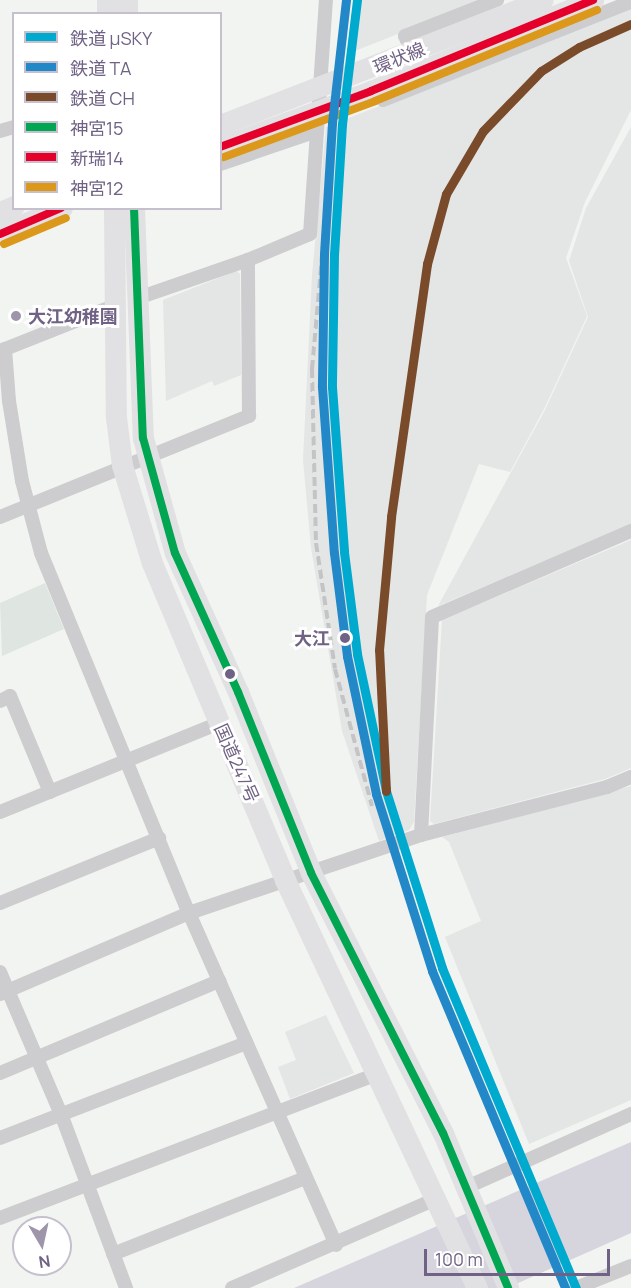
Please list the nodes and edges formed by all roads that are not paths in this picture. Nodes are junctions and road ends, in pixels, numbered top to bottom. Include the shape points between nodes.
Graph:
1 (326, 0) edge
2 (497, 0) edge
3 (543, 0) edge
4 (593, 0) edge
5 (631, 2) edge
6 (424, 84) junction
7 (383, 100) dead end
8 (222, 124) edge
9 (317, 131) junction
10 (222, 146) edge
11 (222, 163) edge
12 (57, 210) edge
13 (114, 210) edge
14 (134, 210) edge
15 (0, 234) edge
16 (248, 260) junction
17 (138, 298) junction
18 (114, 306) junction
19 (3, 350) edge
20 (148, 456) junction
21 (122, 465) junction
22 (28, 505) junction
23 (0, 517) edge
24 (631, 531) edge
25 (0, 701) edge
26 (219, 723) junction
27 (125, 759) junction
28 (631, 777) edge
29 (50, 792) junction
30 (0, 812) edge
31 (421, 835) junction
32 (159, 838) junction
33 (311, 873) junction
34 (285, 880) junction
35 (0, 903) edge
36 (189, 913) junction
37 (0, 972) edge
38 (219, 981) junction
39 (3, 992) edge
40 (246, 1043) junction
41 (38, 1059) junction
42 (0, 1073) edge
43 (379, 1073) junction
44 (276, 1111) junction
45 (61, 1114) junction
46 (631, 1114) edge
47 (0, 1138) edge
48 (305, 1178) junction
49 (88, 1185) junction
50 (469, 1191) junction
51 (440, 1202) junction
52 (0, 1218) edge
53 (336, 1245) junction
54 (113, 1254) junction
55 (631, 1266) edge
56 (126, 1288) edge
57 (232, 1288) edge
58 (477, 1288) edge
59 (508, 1288) edge
60 (576, 1288) edge

1 - 9 street
2 - 6 street via 405,36
3 - 8 main road, 環状線
4 - 10 main road, 環状線 via 371,91
5 - 6 street
6 - 7 street
9 - 11 street
9 - 16 street via 310,234
12 - 15 main road
13 - 18 main road, 国道247号
14 - 17 main road, 国道247号
16 - 17 street
16 - 20 street via 249,416
17 - 20 main road, 国道247号 via 139,381
18 - 19 street
18 - 21 main road, 国道247号 via 116,417
19 - 22 street
20 - 21 street
20 - 33 main road, 国道247号 via 175,553 238,692
21 - 22 street via 107,475
21 - 26 main road, 国道247号 via 152,563
22 - 23 street
22 - 27 street via 41,553
24 - 31 street via 432,617
25 - 29 street via 10,696
26 - 27 street
26 - 34 main road, 国道247号
27 - 29 street
27 - 32 street
28 - 31 street via 607,787
29 - 30 street
31 - 33 street
32 - 35 street
32 - 36 street
33 - 34 street
33 - 50 main road, 国道247号
34 - 36 street
34 - 43 main road, 国道247号
36 - 38 street
36 - 39 street
37 - 39 street
38 - 40 street
38 - 41 street
39 - 41 street
40 - 44 street
40 - 45 street
41 - 42 street
41 - 45 street
43 - 44 street
43 - 51 main road, 国道247号
44 - 48 street
44 - 49 street
45 - 47 street
45 - 49 street
46 - 50 street
48 - 53 street
48 - 54 street
49 - 52 street
49 - 54 street
50 - 59 main road, 国道247号
51 - 53 street
51 - 58 main road, 国道247号
53 - 57 street
54 - 56 street
55 - 60 street

